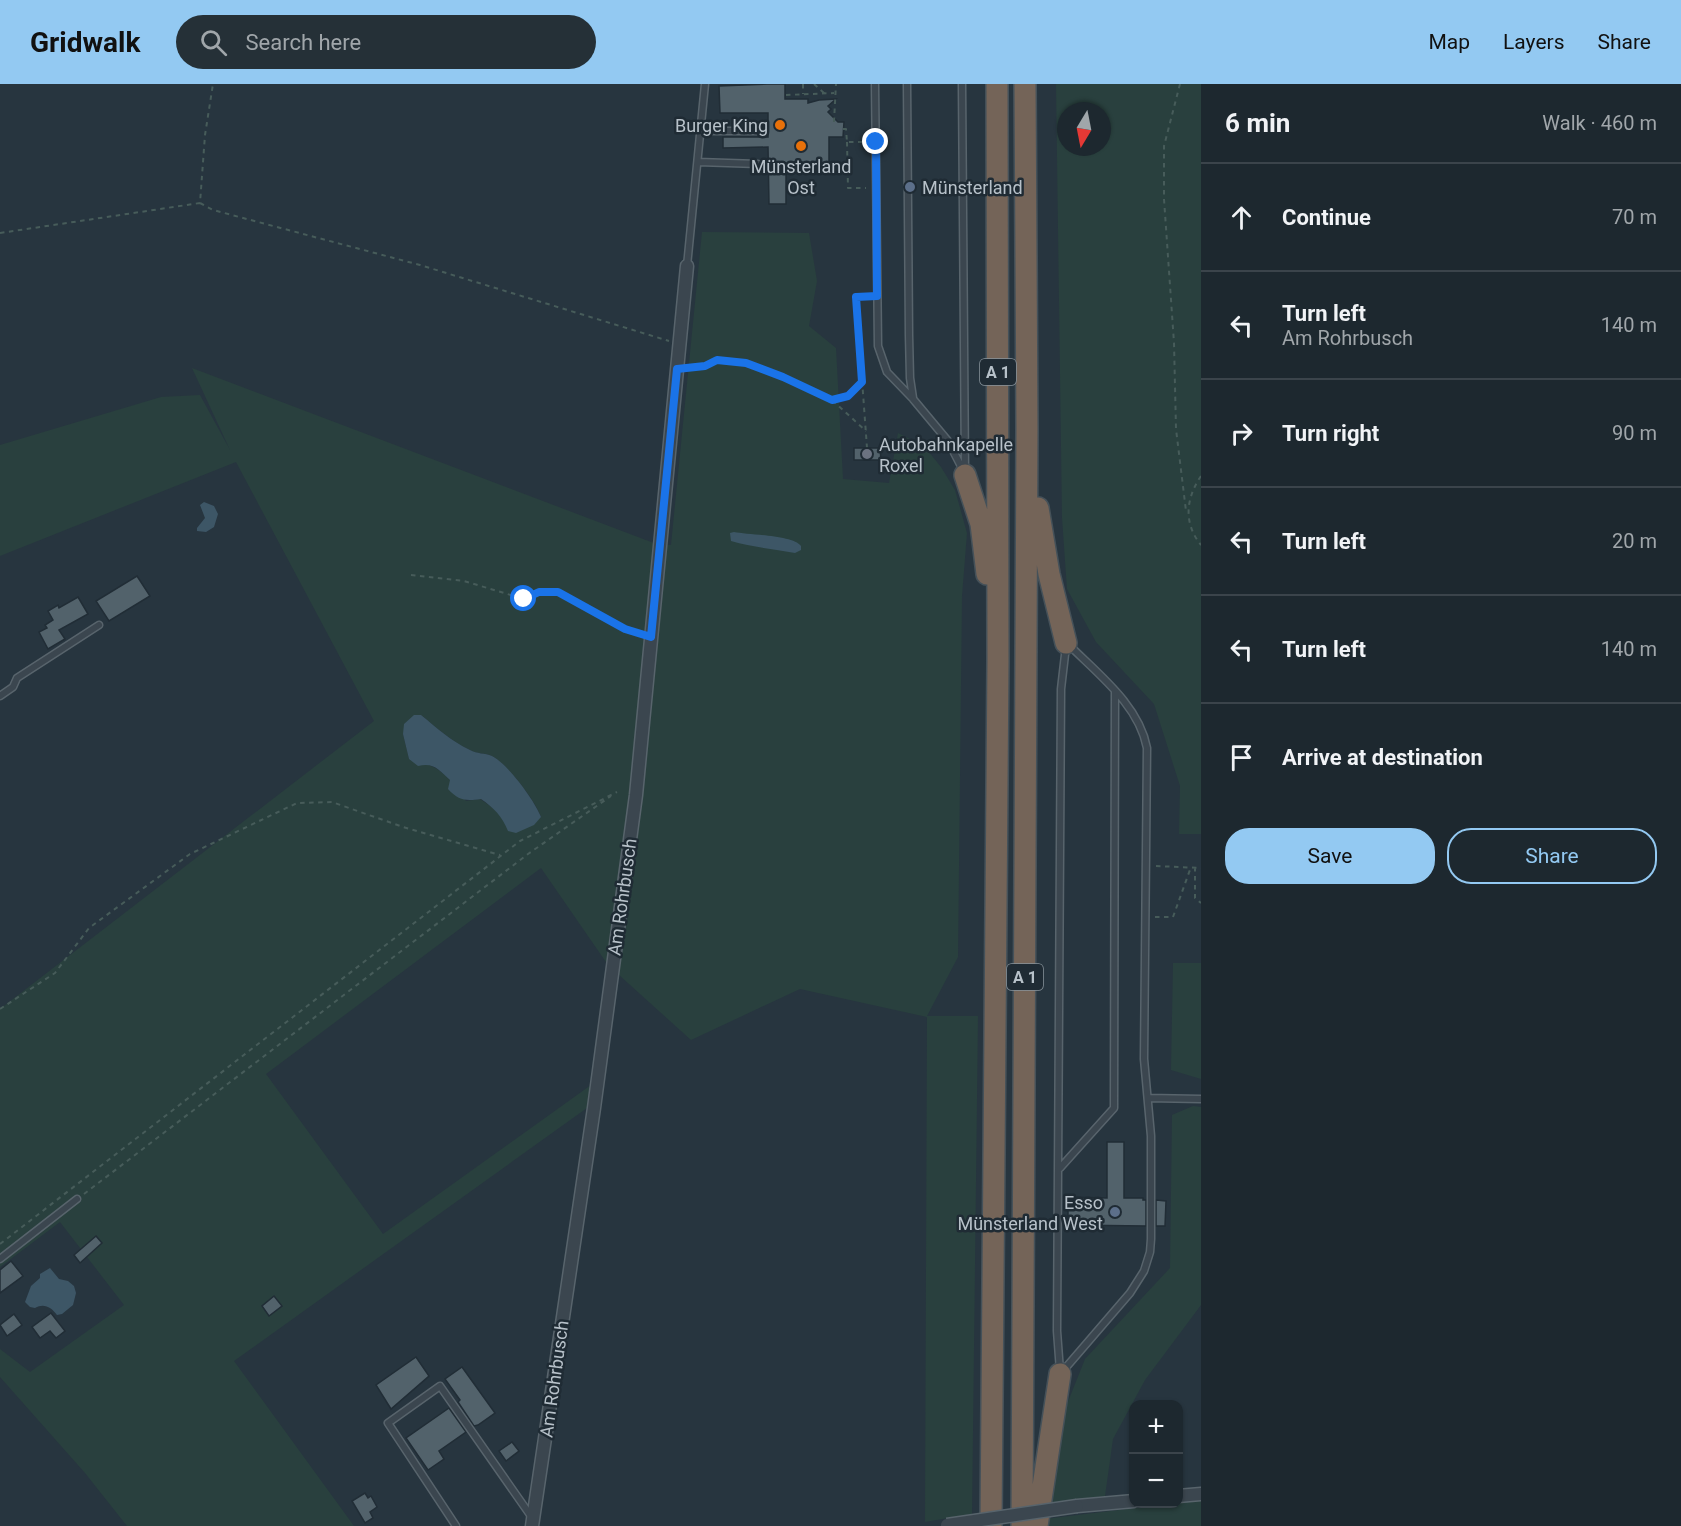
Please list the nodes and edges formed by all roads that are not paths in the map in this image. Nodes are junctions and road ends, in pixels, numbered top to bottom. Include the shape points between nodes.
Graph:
1 (705, 84) edge
2 (875, 84) edge
3 (907, 84) edge
4 (962, 84) edge
5 (997, 84) edge
6 (1025, 84) edge
7 (759, 130) dead end
8 (701, 131) junction
9 (698, 162) junction
10 (758, 164) dead end
11 (687, 266) joint
12 (913, 399) junction
13 (1028, 428) junction
14 (965, 475) junction
15 (99, 625) dead end
16 (1066, 643) junction
17 (998, 661) junction
18 (1115, 692) junction
19 (0, 696) edge
20 (1148, 1098) junction
21 (1201, 1099) edge
22 (1059, 1168) junction
23 (77, 1199) road end
24 (0, 1259) edge
25 (1060, 1374) junction
26 (1201, 1494) edge
27 (1183, 1496) edge
28 (1129, 1501) edge
29 (532, 1523) edge
30 (456, 1526) edge
31 (944, 1526) edge
32 (991, 1526) edge
33 (1022, 1526) edge
34 (1037, 1526) edge

1 - 8 lane
2 - 12 lane via 878,346 887,372
3 - 12 lane
4 - 14 lane
5 - 17 highway, A 1
6 - 13 highway, A 1
7 - 8 lane
8 - 9 lane
9 - 10 lane
9 - 11 lane
11 - 29 street, Am Rohrbusch via 633,819
12 - 14 lane via 948,441
13 - 16 highway via 1044,551
13 - 33 highway, A 1
14 - 17 highway via 981,524
15 - 19 lane via 17,678 13,687
16 - 18 lane
16 - 22 lane via 1061,689
17 - 32 highway, A 1
18 - 20 lane via 1136,717 1148,748 1144,1059
18 - 22 lane via 1114,1108
20 - 21 lane
20 - 25 lane via 1148,1260 1131,1293
22 - 25 lane
23 - 24 lane
25 - 34 highway
26 - 27 street
28 - 31 street, bridge
29 - 30 lane via 440,1386 388,1423

